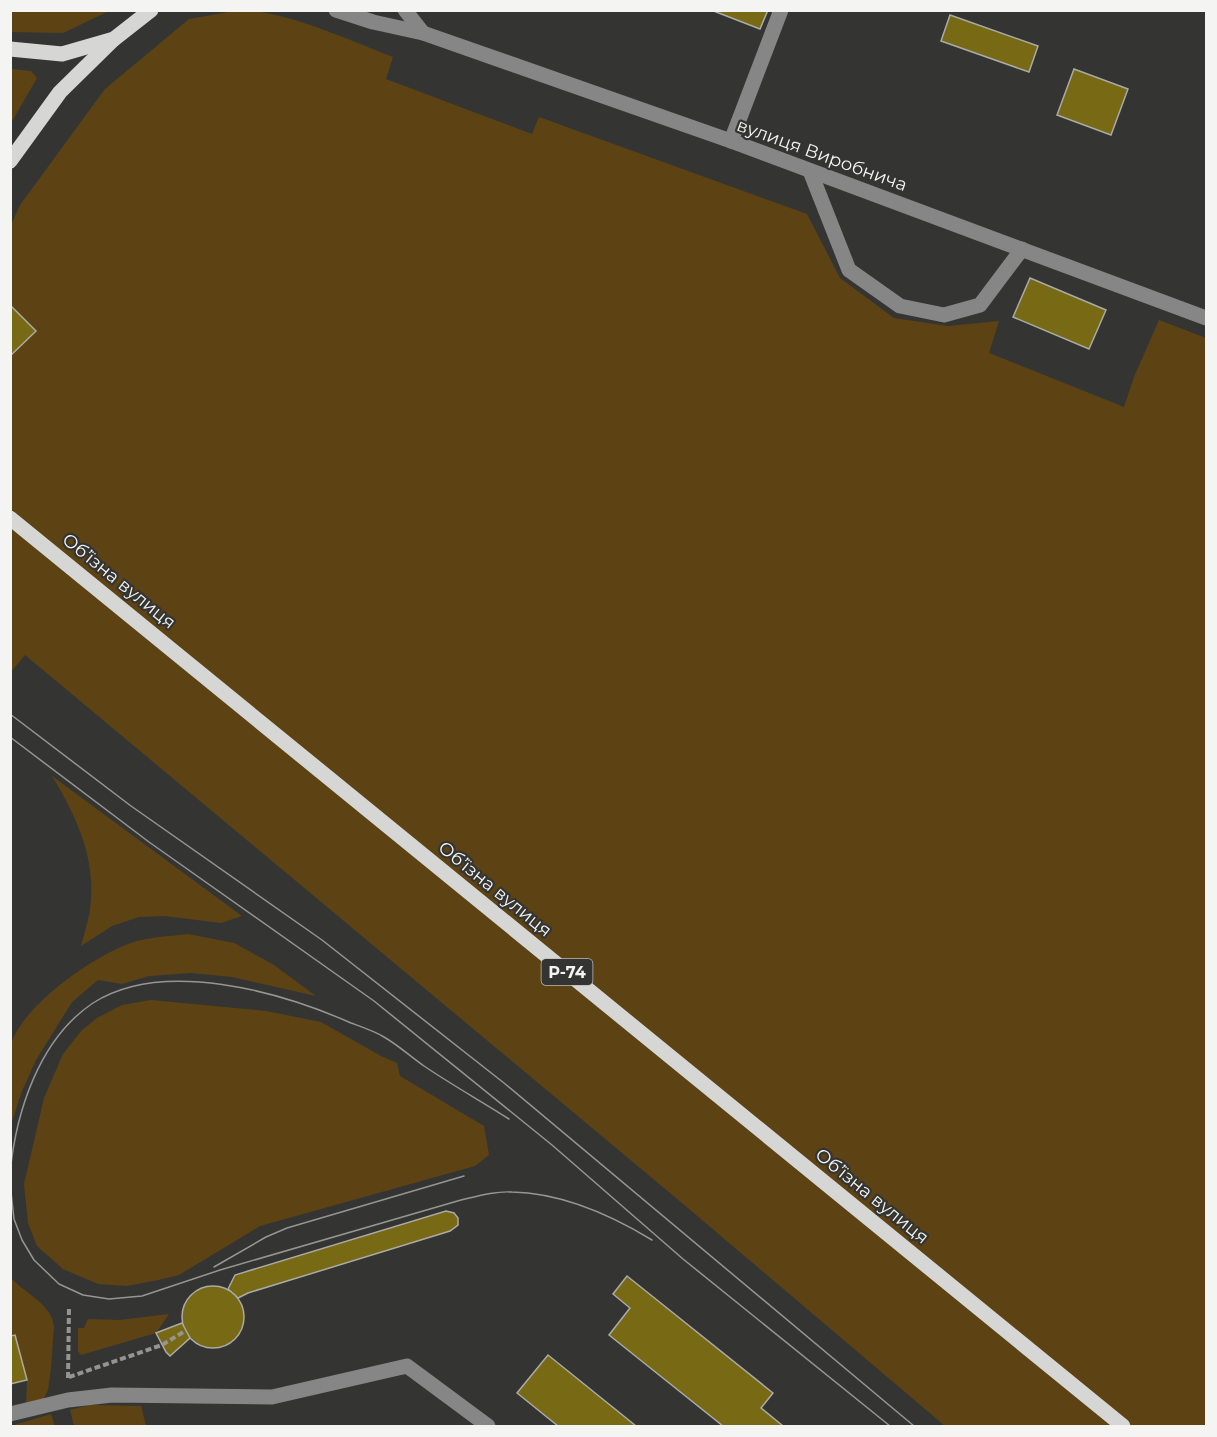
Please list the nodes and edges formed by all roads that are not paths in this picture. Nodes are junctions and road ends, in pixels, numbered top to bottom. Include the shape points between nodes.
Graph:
1 (151, 10) edge
2 (336, 10) edge
3 (405, 10) edge
4 (782, 10) edge
5 (423, 33) junction
6 (114, 39) junction
7 (10, 49) edge
8 (731, 141) junction
9 (10, 161) edge
10 (810, 171) junction
11 (1022, 249) junction
12 (1206, 318) edge
13 (10, 518) edge
14 (10, 1414) edge
15 (488, 1426) edge
16 (1123, 1426) edge

1 - 6 main road
2 - 5 street, вулиця Виробнича
3 - 5 street
4 - 8 street
5 - 8 street, вулиця Виробнича
6 - 7 main road via 62,54
6 - 9 main road via 60,92
8 - 10 street, вулиця Виробнича
10 - 11 street, вулиця Виробнича
10 - 11 street via 849,270 900,306 944,315 980,305
11 - 12 street, вулиця Виробнича
13 - 16 main road, Обʼїзна вулиця / Р-74
14 - 15 street via 68,1400 112,1395 272,1396 406,1366

